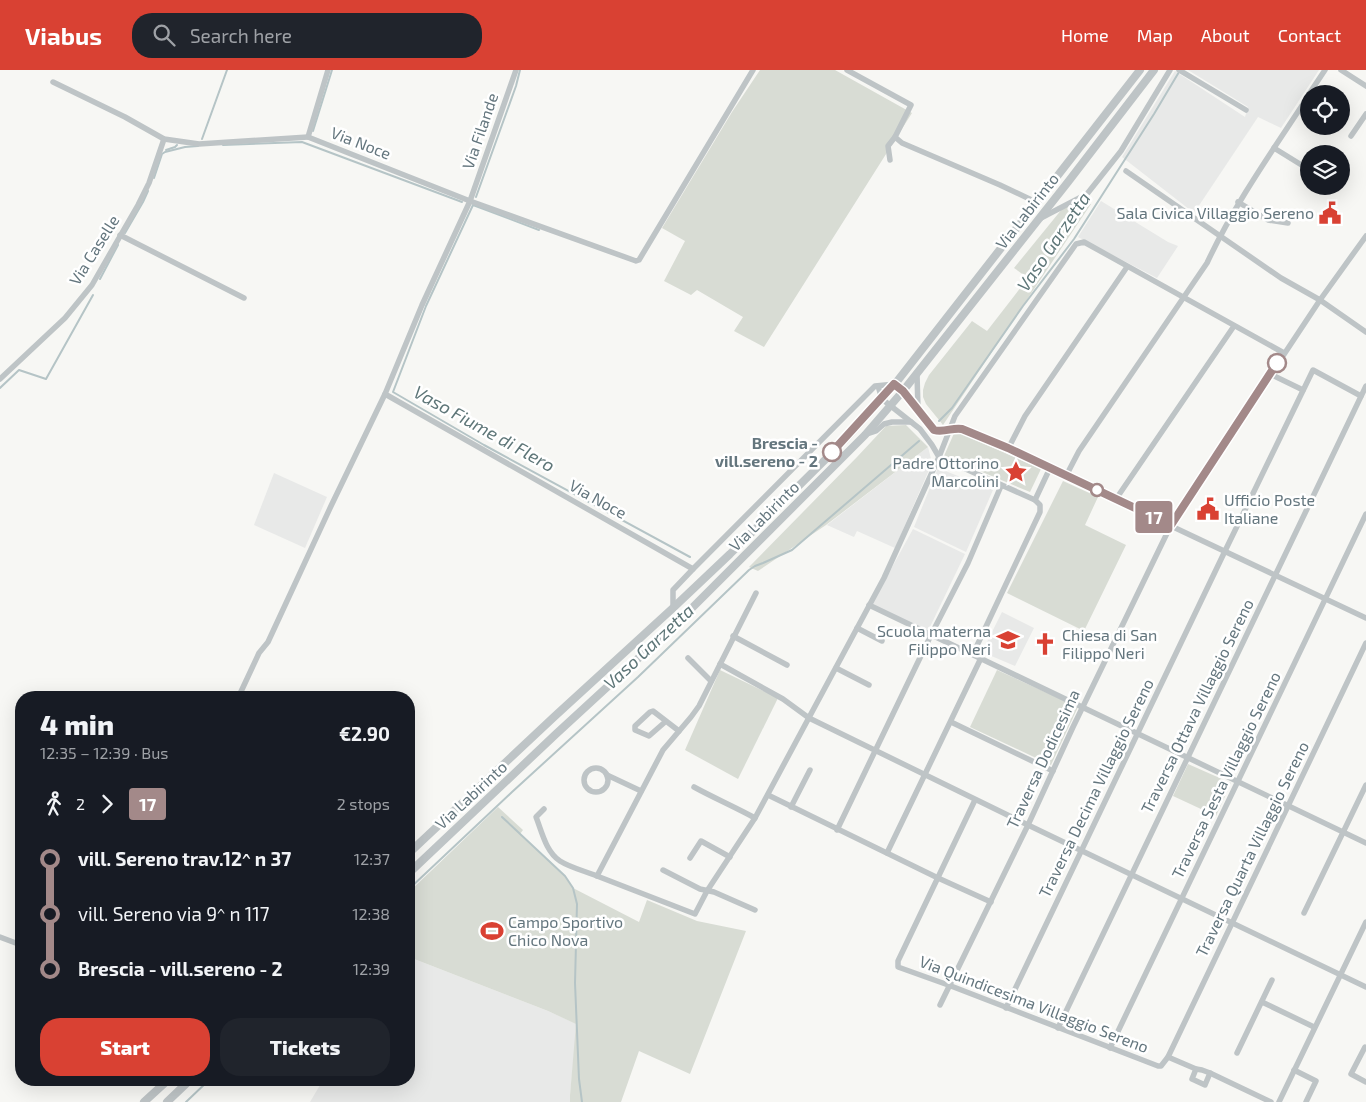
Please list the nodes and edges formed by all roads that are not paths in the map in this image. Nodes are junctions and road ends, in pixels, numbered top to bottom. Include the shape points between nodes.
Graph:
1 (328, 70) edge
2 (516, 70) edge
3 (752, 70) edge
4 (847, 70) edge
5 (1140, 70) edge
6 (1154, 70) edge
7 (1170, 70) edge
8 (1325, 70) edge
9 (1341, 70) edge
10 (1180, 71) edge
11 (53, 82) dead end
12 (1315, 85) edge
13 (1366, 86) edge
14 (1300, 108) edge
15 (1246, 110) dead end
16 (1366, 114) edge
17 (1351, 136) dead end
18 (308, 137) junction
19 (895, 137) junction
20 (164, 139) junction
21 (1274, 148) junction
22 (890, 160) dead end
23 (1300, 164) edge
24 (1126, 171) dead end
25 (470, 201) junction
26 (1038, 202) junction
27 (1238, 202) junction
28 (1039, 218) junction
29 (1288, 223) dead end
30 (120, 235) junction
31 (1220, 236) junction
32 (1366, 236) edge
33 (1127, 267) junction
34 (1183, 297) junction
35 (244, 298) dead end
36 (1320, 300) junction
37 (1234, 326) junction
38 (1366, 332) edge
39 (1284, 353) junction
40 (917, 373) junction
41 (1270, 374) junction
42 (0, 379) edge
43 (894, 384) junction
44 (878, 386) junction
45 (1366, 386) edge
46 (1302, 390) junction
47 (903, 391) junction
48 (385, 394) junction
49 (1361, 396) junction
50 (882, 399) junction
51 (890, 406) junction
52 (918, 409) junction
53 (912, 422) junction
54 (949, 429) junction
55 (865, 435) junction
56 (1008, 448) junction
57 (938, 457) junction
58 (1050, 468) junction
59 (1066, 476) junction
60 (1001, 486) junction
61 (1116, 499) junction
62 (1035, 500) junction
63 (1366, 514) edge
64 (1171, 525) junction
65 (1225, 551) junction
66 (693, 569) junction
67 (1276, 574) junction
68 (756, 593) dead end
69 (1325, 599) junction
70 (870, 604) junction
71 (673, 608) junction
72 (1366, 618) edge
73 (857, 628) junction
74 (931, 634) junction
75 (733, 636) junction
76 (882, 641) dead end
77 (1366, 643) edge
78 (973, 654) junction
79 (688, 658) dead end
80 (981, 658) junction
81 (720, 664) junction
82 (787, 665) dead end
83 (836, 668) junction
84 (711, 681) junction
85 (869, 685) dead end
86 (241, 691) edge
87 (1083, 706) junction
88 (809, 718) junction
89 (665, 722) junction
90 (951, 722) junction
91 (679, 731) junction
92 (1137, 733) junction
93 (875, 751) junction
94 (1188, 757) junction
95 (810, 770) dead end
96 (1053, 771) junction
97 (925, 775) junction
98 (608, 776) junction
99 (1238, 781) junction
100 (1366, 784) edge
101 (694, 787) dead end
102 (641, 791) junction
103 (768, 795) junction
104 (975, 800) junction
105 (1288, 806) junction
106 (791, 807) junction
107 (544, 809) dead end
108 (755, 818) junction
109 (1028, 825) junction
110 (837, 830) junction
111 (1343, 832) junction
112 (1366, 843) edge
113 (415, 847) edge
114 (1081, 851) junction
115 (887, 852) junction
116 (730, 857) junction
117 (690, 858) dead end
118 (415, 867) edge
119 (664, 870) dead end
120 (1132, 875) junction
121 (597, 876) junction
122 (938, 878) junction
123 (707, 891) junction
124 (1182, 899) junction
125 (991, 902) junction
126 (755, 910) dead end
127 (1304, 913) dead end
128 (1366, 922) edge
129 (1232, 923) junction
130 (0, 937) edge
131 (15, 943) edge
132 (1341, 975) junction
133 (1272, 980) dead end
134 (951, 986) junction
135 (1366, 987) edge
136 (1262, 1002) junction
137 (940, 1005) dead end
138 (1006, 1008) junction
139 (1314, 1027) junction
140 (1058, 1028) junction
141 (1110, 1048) junction
142 (1365, 1048) dead end
143 (1238, 1053) dead end
144 (1168, 1057) junction
145 (1360, 1058) junction
146 (1366, 1062) edge
147 (1161, 1066) joint
148 (1196, 1069) junction
149 (1294, 1070) junction
150 (1210, 1073) junction
151 (1366, 1082) edge
152 (161, 1086) edge
153 (184, 1086) edge
154 (144, 1102) edge
155 (167, 1102) edge
156 (1271, 1102) edge
157 (1278, 1102) edge
158 (1306, 1102) edge

1 - 18 street, Via Noce
2 - 25 street, Via Filande
3 - 25 street, Via Noce via 639,260 633,261
4 - 19 street via 911,105
5 - 26 street, Via Labirinto
6 - 28 street, Via Labirinto
7 - 28 street via 1121,151 1087,194
8 - 12 street
9 - 13 street
10 - 15 street
11 - 20 street
14 - 21 street
16 - 17 street
18 - 20 street via 199,144
18 - 25 street, Via Noce
19 - 22 street via 888,146
19 - 26 street via 902,143
20 - 30 street, Via Caselle via 149,183
21 - 23 street
21 - 27 street
24 - 31 street
25 - 48 street
26 - 43 street, Via Labirinto
27 - 29 street via 1268,220
27 - 31 street
28 - 40 street, Via Labirinto
30 - 35 street
30 - 42 street, Via Caselle via 92,285 64,318
31 - 34 street via 1207,263
31 - 36 street
32 - 36 street, Traversa Dodicesima
33 - 34 street
33 - 54 street via 1084,242 1076,244
33 - 56 street via 1025,416
34 - 37 street
34 - 59 street via 1079,451
36 - 38 street
36 - 39 street, Traversa Dodicesima
37 - 39 street
37 - 61 street
39 - 41 street, Traversa Dodicesima
40 - 47 street, Via Labirinto
40 - 52 street
41 - 46 street
41 - 64 street, Traversa Dodicesima
43 - 44 street
43 - 47 street
43 - 50 street, Via Labirinto
44 - 50 street
44 - 66 street, Via Labirinto
45 - 49 street, Traversa Ottava Villaggio Sereno
46 - 49 street, Traversa Decima Villaggio Sereno via 1313,370
46 - 65 street, Traversa Decima Villaggio Sereno
47 - 51 street, Via Labirinto
47 - 52 street
48 - 66 street, Via Noce
48 - 86 street via 268,642 259,653
49 - 67 street, Traversa Ottava Villaggio Sereno
50 - 51 street
50 - 71 street, Via Labirinto via 844,441
51 - 53 street
51 - 55 street, Via Labirinto
52 - 54 street via 934,430
53 - 55 street via 884,424
53 - 57 street
54 - 56 street via 962,429
54 - 57 street
55 - 118 street, Via Labirinto via 680,620
56 - 58 street
57 - 60 street
57 - 70 street
58 - 59 street
58 - 62 street
59 - 61 street
60 - 62 street
60 - 74 street via 968,563
61 - 64 street
62 - 78 street via 1040,505 1040,512
63 - 69 street, Traversa Sesta Villaggio Sereno
64 - 65 street
64 - 87 street, Traversa Dodicesima
65 - 67 street
65 - 92 street, Traversa Decima Villaggio Sereno
66 - 71 street, Via Labirinto via 673,590
67 - 69 street
67 - 94 street, Traversa Ottava Villaggio Sereno
68 - 75 street
69 - 72 street
69 - 99 street, Traversa Sesta Villaggio Sereno
70 - 73 street
70 - 74 street
71 - 113 street, Via Labirinto
73 - 76 street
73 - 83 street
74 - 78 street
74 - 93 street
75 - 81 street
75 - 82 street
77 - 105 street, Traversa Quarta Villaggio Sereno
78 - 80 street
79 - 84 street
80 - 87 street
80 - 90 street
81 - 84 street
81 - 88 street via 783,698
83 - 85 street
83 - 88 street
84 - 91 street via 699,706
87 - 92 street
87 - 96 street, Traversa Dodicesima
88 - 93 street
88 - 103 street
89 - 89 street via 650,712 635,726 635,730 649,736
89 - 91 street
90 - 96 street
90 - 97 street
91 - 102 street via 663,750
92 - 94 street
92 - 114 street, Traversa Decima Villaggio Sereno
93 - 97 street
93 - 110 street
94 - 99 street
94 - 120 street, Traversa Ottava Villaggio Sereno
95 - 106 street
96 - 109 street, Traversa Dodicesima
97 - 104 street
97 - 115 street
98 - 98 street via 600,768 594,768 586,774 586,786 598,791 604,788
98 - 102 street
99 - 105 street
99 - 124 street, Traversa Sesta Villaggio Sereno
100 - 111 street
101 - 108 street
102 - 121 street
103 - 106 street
103 - 108 street
104 - 109 street
104 - 122 street
105 - 111 street
105 - 129 street, Traversa Quarta Villaggio Sereno
106 - 110 street
107 - 121 street via 536,817 554,856
108 - 116 street
109 - 114 street
109 - 125 street, Traversa Dodicesima
110 - 115 street
111 - 112 street
111 - 127 street
114 - 120 street
114 - 138 street, Traversa Decima Villaggio Sereno
115 - 122 street
116 - 117 street via 701,841
116 - 123 street
119 - 123 street
120 - 124 street
120 - 140 street, Traversa Ottava Villaggio Sereno
121 - 123 street via 695,914
122 - 125 street
122 - 134 street, Via Quindicesima Villaggio Sereno via 898,966
123 - 126 street
124 - 129 street
124 - 141 street, Traversa Sesta Villaggio Sereno
125 - 134 street, Traversa Dodicesima
128 - 132 street
129 - 132 street
129 - 144 street, Traversa Quarta Villaggio Sereno
130 - 131 street
132 - 135 street
132 - 139 street
133 - 136 street
134 - 137 street, Traversa Dodicesima
134 - 138 street, Via Quindicesima Villaggio Sereno
136 - 139 street
136 - 143 street
138 - 140 street, Via Quindicesima Villaggio Sereno
139 - 149 street
140 - 141 street, Via Quindicesima Villaggio Sereno
141 - 147 street, Via Quindicesima Villaggio Sereno
142 - 145 street
144 - 147 street, Traversa Quarta Villaggio Sereno
144 - 148 street, Via Quindicesima Villaggio Sereno
145 - 146 street
145 - 151 street via 1351,1074
148 - 150 street, Via Quindicesima Villaggio Sereno
148 - 150 street via 1192,1079 1205,1085
149 - 157 street
149 - 158 street via 1316,1081
150 - 156 street, Via Quindicesima Villaggio Sereno
152 - 154 street
153 - 155 street

